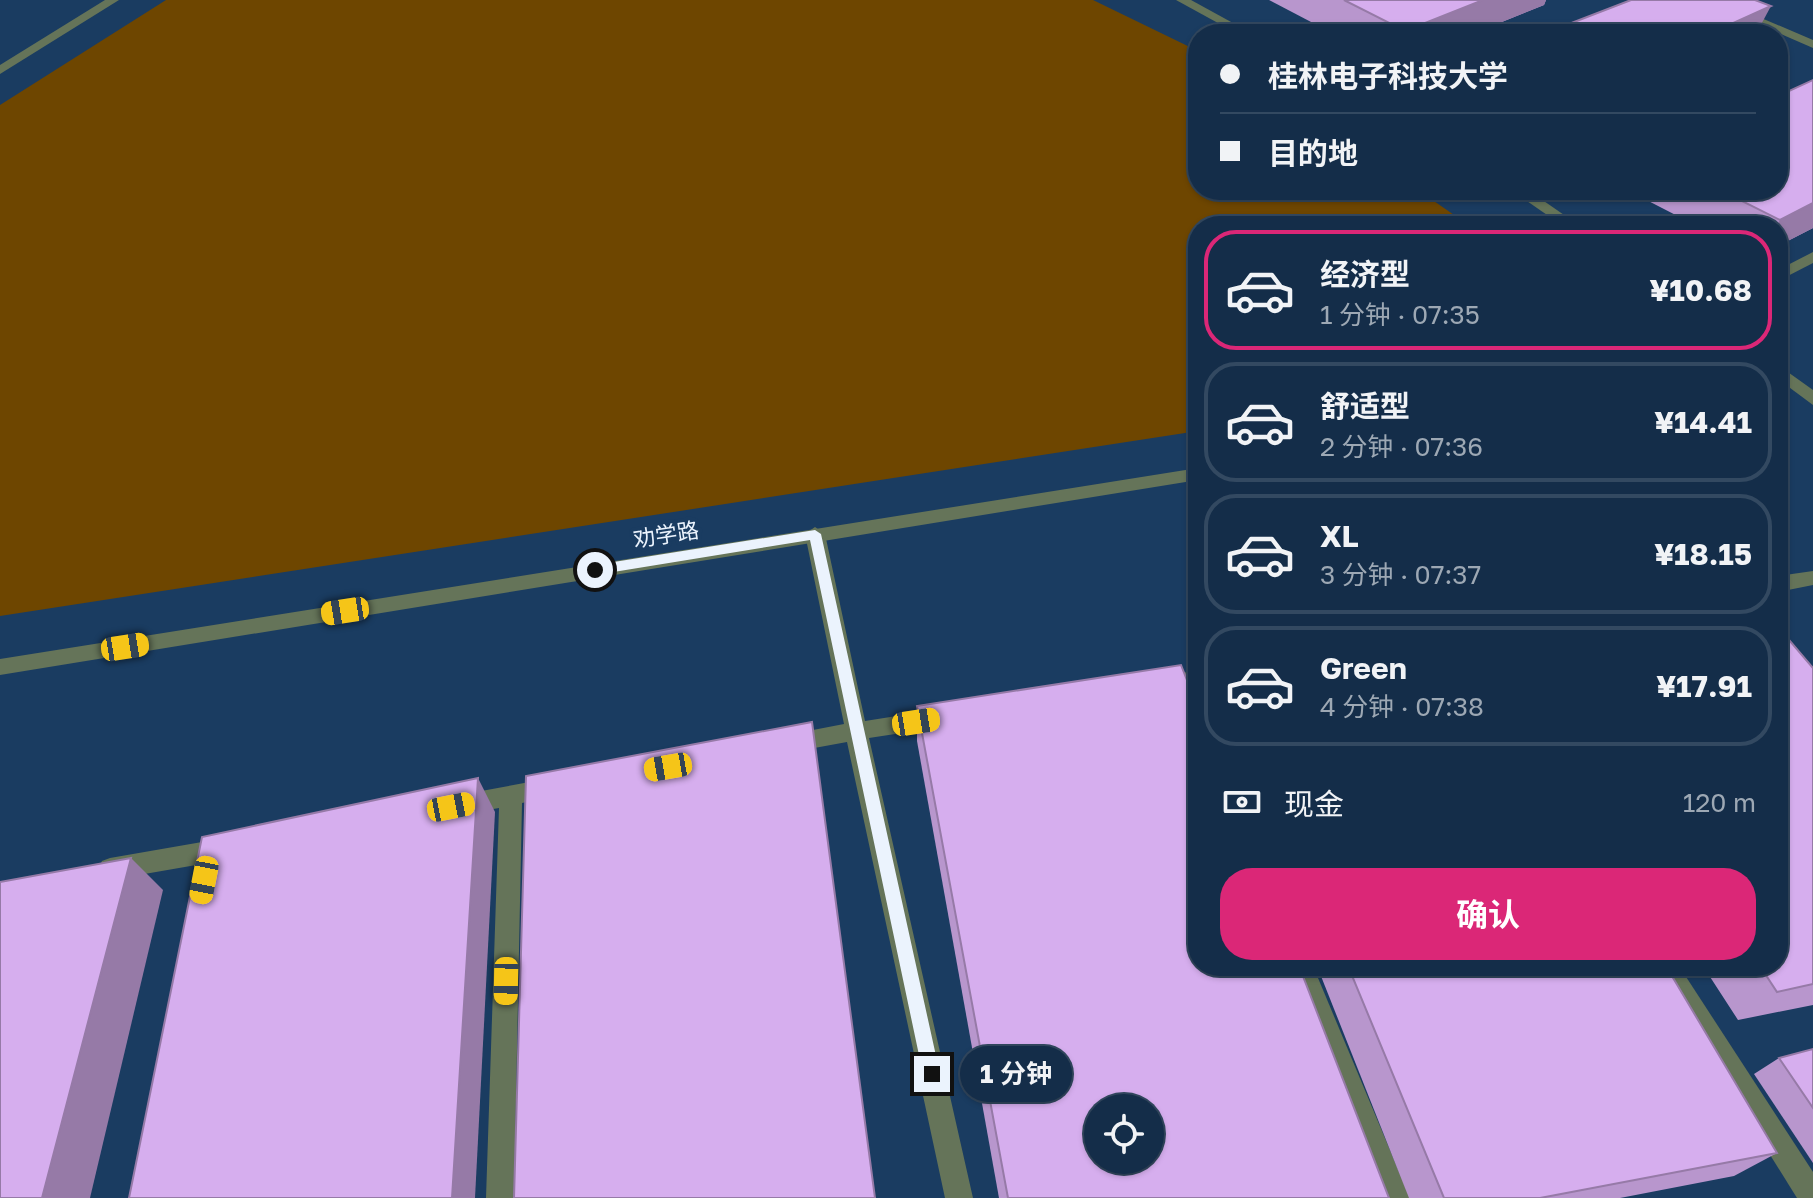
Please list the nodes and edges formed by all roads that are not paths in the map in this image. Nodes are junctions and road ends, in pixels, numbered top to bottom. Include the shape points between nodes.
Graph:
1 (113, 0) edge
2 (1182, 0) edge
3 (1709, 0) edge
4 (1228, 24) edge
5 (1768, 24) edge
6 (1788, 32) edge
7 (1812, 42) edge
8 (0, 70) edge
9 (1533, 200) edge
10 (1558, 216) edge
11 (1813, 257) edge
12 (1788, 271) edge
13 (1788, 382) edge
14 (1813, 399) edge
15 (1188, 476) edge
16 (815, 534) junction
17 (1813, 578) edge
18 (1788, 582) edge
19 (0, 667) edge
20 (1188, 680) edge
21 (1136, 688) edge
22 (965, 715) edge
23 (856, 731) junction
24 (762, 749) edge
25 (574, 784) edge
26 (511, 796) junction
27 (436, 810) edge
28 (239, 846) edge
29 (209, 851) junction
30 (90, 872) edge
31 (204, 882) edge
32 (1304, 976) edge
33 (1671, 976) edge
34 (1813, 1197) edge
35 (500, 1198) edge
36 (959, 1198) edge
37 (1396, 1198) edge

1 - 8 street
2 - 4 street
3 - 5 street
6 - 7 street
9 - 10 street
11 - 12 street
13 - 14 street
15 - 16 street, 劝学路
16 - 19 street, 劝学路
16 - 23 street
17 - 18 street
20 - 21 street
22 - 23 street
23 - 24 street
23 - 36 street
25 - 26 street
26 - 27 street
26 - 35 street
28 - 29 street
29 - 30 street
29 - 31 street
32 - 37 street
33 - 34 street

